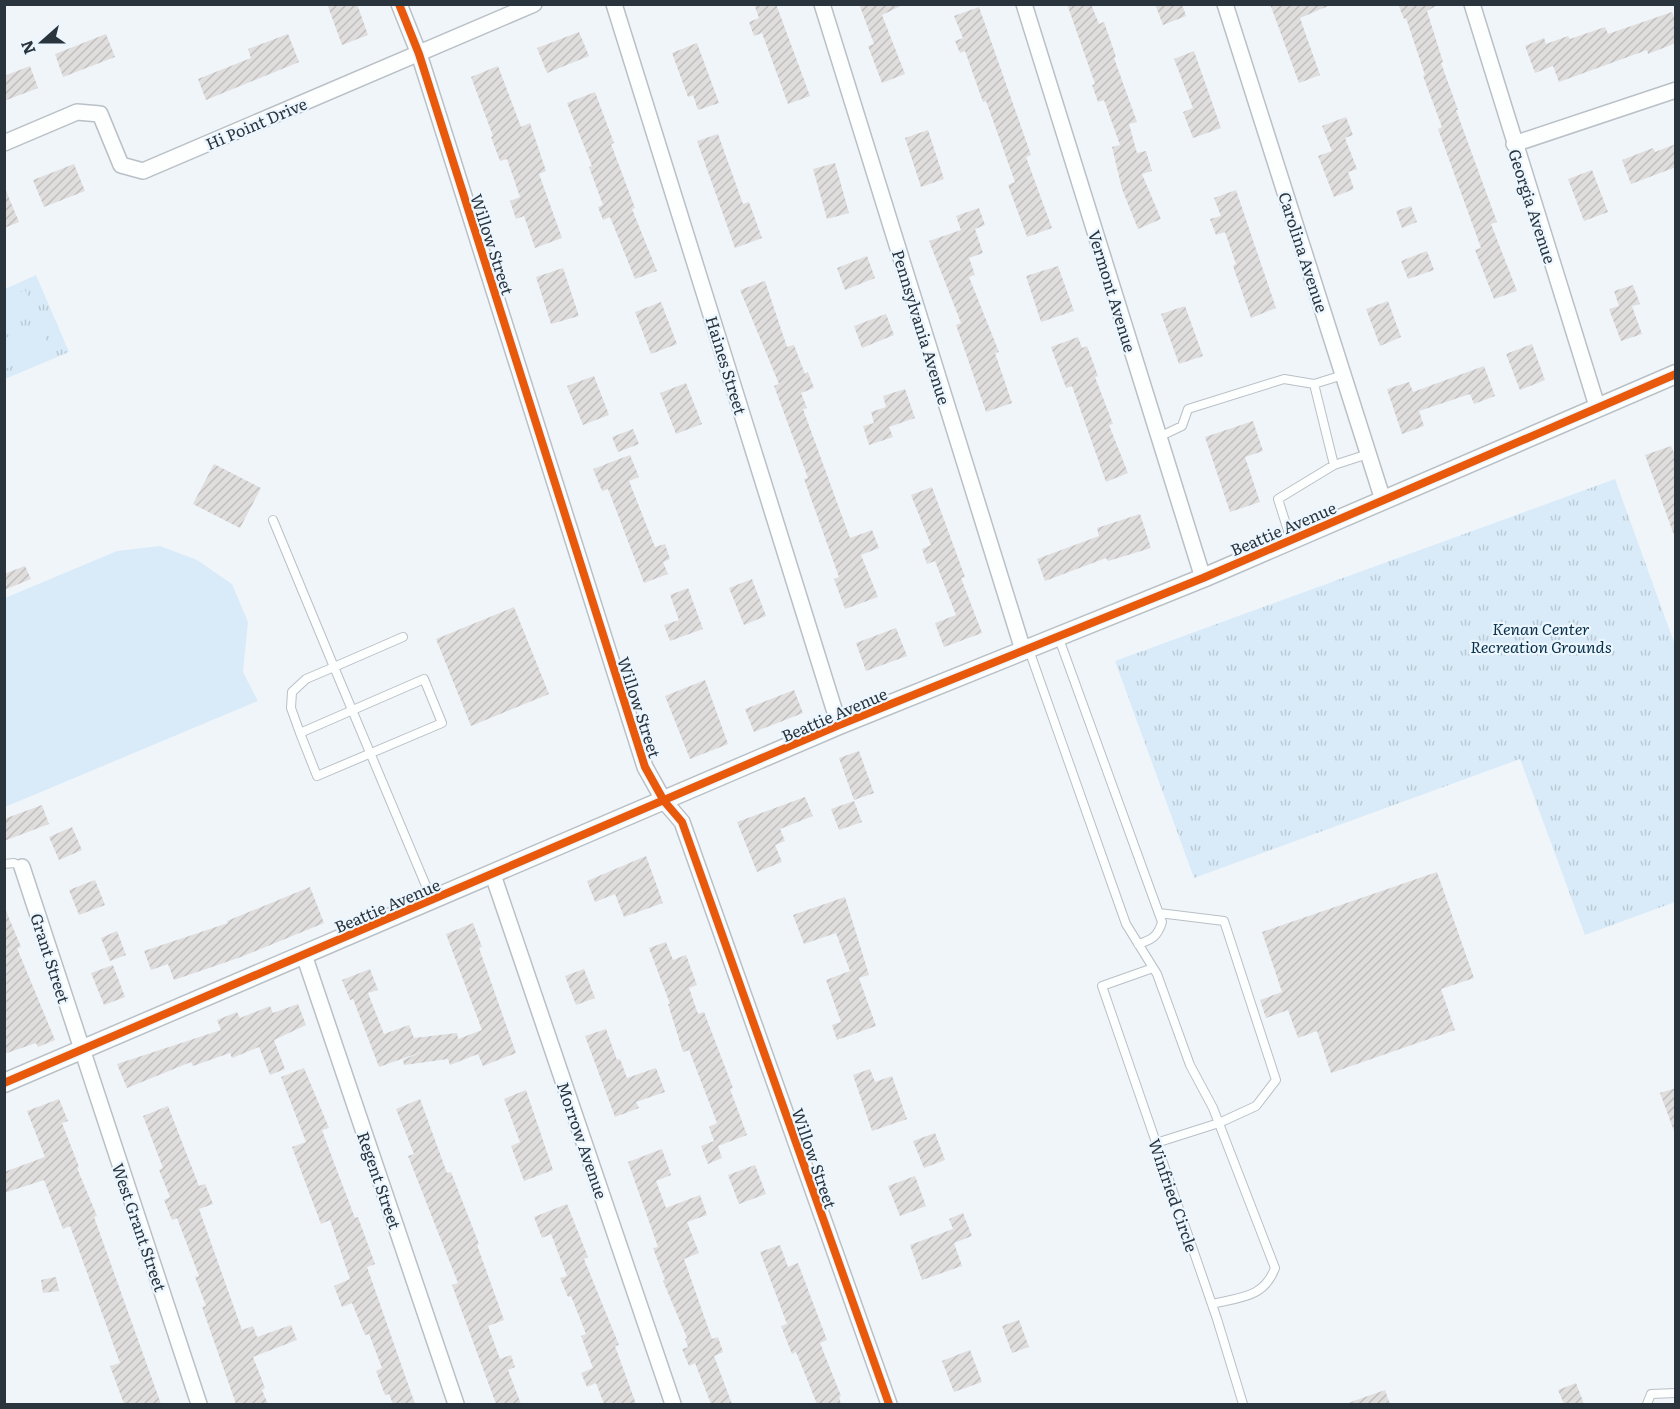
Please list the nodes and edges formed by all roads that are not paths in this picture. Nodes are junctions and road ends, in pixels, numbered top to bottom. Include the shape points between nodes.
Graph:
1 (399, 4) edge
2 (534, 4) edge
3 (614, 4) edge
4 (822, 4) edge
5 (1024, 4) edge
6 (1225, 4) edge
7 (1472, 4) edge
8 (419, 54) junction
9 (1676, 90) edge
10 (4, 142) edge
11 (1514, 144) junction
12 (1676, 374) edge
13 (1343, 375) junction
14 (1314, 384) junction
15 (1597, 406) junction
16 (1159, 437) junction
17 (1368, 454) junction
18 (1334, 465) junction
19 (1383, 500) junction
20 (273, 520) dead end
21 (1291, 540) junction
22 (1203, 578) junction
23 (1058, 636) junction
24 (403, 637) dead end
25 (1026, 649) junction
26 (334, 667) junction
27 (352, 711) junction
28 (839, 726) junction
29 (300, 733) junction
30 (370, 754) junction
31 (664, 801) junction
32 (4, 864) edge
33 (22, 867) joint
34 (493, 875) junction
35 (432, 901) junction
36 (1159, 913) junction
37 (1138, 944) junction
38 (304, 955) junction
39 (1153, 968) junction
40 (81, 1050) junction
41 (4, 1083) edge
42 (1219, 1123) junction
43 (1156, 1143) junction
44 (1212, 1304) junction
45 (1676, 1393) edge
46 (199, 1404) edge
47 (456, 1404) edge
48 (673, 1404) edge
49 (888, 1404) edge
50 (1242, 1404) edge
51 (1647, 1404) edge

1 - 8 street, Willow Street
2 - 8 street, Hi Point Drive
3 - 28 street, Haines Street
4 - 25 street, Pennsylvania Avenue
5 - 16 street, Vermont Avenue
6 - 13 street, Carolina Avenue
7 - 11 street, Georgia Avenue
8 - 10 street, Hi Point Drive via 143,171 121,165 100,114 77,112
8 - 31 street, Willow Street via 645,767
9 - 11 street
11 - 15 street, Georgia Avenue
12 - 15 street, Beattie Avenue
13 - 14 lane
13 - 17 street, Carolina Avenue
14 - 16 lane via 1284,379 1188,410 1182,426
14 - 18 lane
15 - 19 street, Beattie Avenue
16 - 22 street, Vermont Avenue
17 - 18 lane
17 - 19 street, Carolina Avenue
18 - 21 lane via 1278,499
19 - 21 street, Beattie Avenue
20 - 26 lane
21 - 22 street, Beattie Avenue
22 - 23 street, Beattie Avenue
23 - 25 street, Beattie Avenue
23 - 36 lane
24 - 26 lane
25 - 28 street, Beattie Avenue
25 - 37 lane via 1126,924
26 - 27 lane
26 - 29 lane via 306,679 292,692 291,708
27 - 29 lane
27 - 30 lane
27 - 30 lane via 424,679 442,723
28 - 31 street, Beattie Avenue
29 - 30 lane via 317,776
30 - 35 lane
31 - 34 street, Beattie Avenue
31 - 49 street, Willow Street via 682,822
32 - 33 lane
33 - 40 street, Grant Street
34 - 35 street, Beattie Avenue
34 - 48 street, Morrow Avenue
35 - 38 street, Beattie Avenue
36 - 37 lane via 1159,933
36 - 42 lane via 1224,921 1276,1080 1256,1106
37 - 39 lane
38 - 40 street, Beattie Avenue
38 - 47 street, Regent Street
39 - 42 lane via 1190,1065
39 - 43 lane, Winfried Circle via 1102,986
40 - 41 street, Beattie Avenue
40 - 46 street, West Grant Street
42 - 43 lane
42 - 44 lane via 1275,1268 1270,1282 1259,1291
43 - 44 lane, Winfried Circle
44 - 50 lane, Winfried Circle
45 - 51 lane via 1651,1394

